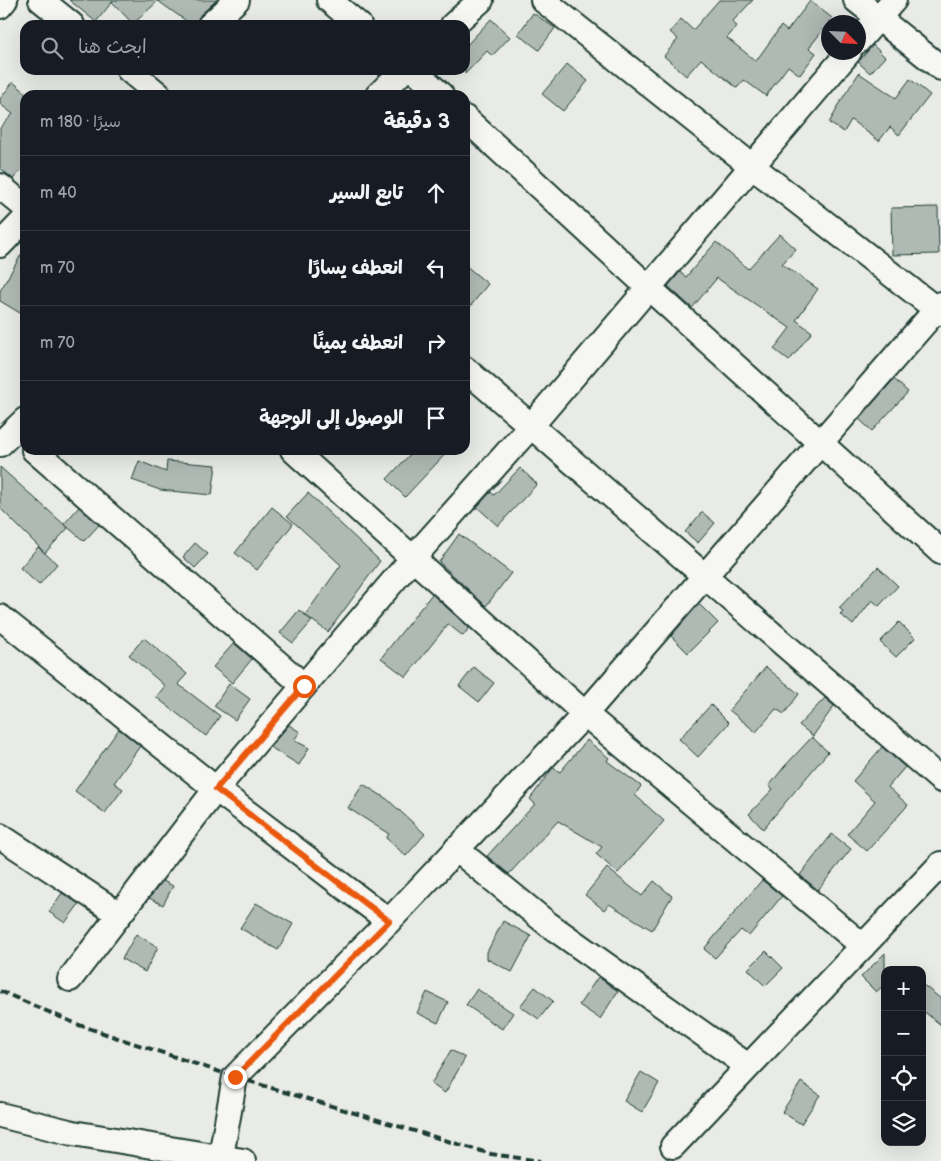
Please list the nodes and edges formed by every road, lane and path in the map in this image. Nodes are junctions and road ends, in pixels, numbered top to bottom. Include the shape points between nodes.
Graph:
1 (5, 0) edge
2 (40, 0) edge
3 (237, 0) edge
4 (329, 0) edge
5 (481, 0) edge
6 (543, 0) edge
7 (856, 0) edge
8 (894, 0) edge
9 (0, 6) edge
10 (878, 18) junction
11 (66, 20) edge
12 (215, 20) edge
13 (354, 20) edge
14 (459, 20) edge
15 (866, 32) edge
16 (842, 60) edge
17 (941, 68) edge
18 (399, 75) edge
19 (419, 75) edge
20 (383, 90) edge
21 (435, 90) edge
22 (470, 123) edge
23 (753, 167) junction
24 (0, 186) edge
25 (20, 203) edge
26 (20, 224) edge
27 (0, 245) edge
28 (649, 288) junction
29 (940, 309) edge
30 (470, 373) edge
31 (531, 426) junction
32 (820, 444) junction
33 (40, 455) edge
34 (298, 455) edge
35 (941, 552) edge
36 (414, 558) junction
37 (705, 577) junction
38 (0, 617) edge
39 (304, 686) junction
40 (585, 714) junction
41 (941, 780) edge
42 (216, 789) junction
43 (0, 836) edge
44 (456, 849) junction
45 (941, 864) edge
46 (118, 914) junction
47 (389, 921) junction
48 (863, 946) junction
49 (70, 979) dead end
50 (748, 1066) junction
51 (0, 1115) edge
52 (673, 1146) dead end
53 (179, 1156) edge
54 (221, 1156) junction
55 (243, 1161) edge

1 - 9 street
2 - 11 street
3 - 12 street
4 - 13 street
5 - 14 street
6 - 23 street
7 - 10 street
8 - 10 street
10 - 15 street
10 - 17 street
16 - 23 street
18 - 20 street
19 - 21 street
22 - 28 street
23 - 28 street
23 - 29 street
24 - 25 street
26 - 27 street
28 - 31 street
28 - 32 street
29 - 32 street
30 - 31 street
31 - 36 street
31 - 37 street
32 - 35 street
32 - 37 street
33 - 39 street
34 - 36 street
36 - 39 street
36 - 40 street
37 - 40 street
37 - 41 street
38 - 42 street
39 - 42 street
40 - 44 street
40 - 48 street
42 - 46 street
42 - 47 street
43 - 46 street
44 - 47 street
44 - 50 street via 548,924
45 - 48 street
46 - 49 street
47 - 54 street via 235,1077
48 - 50 street
50 - 52 street
51 - 53 street
53 - 54 street
54 - 55 street

